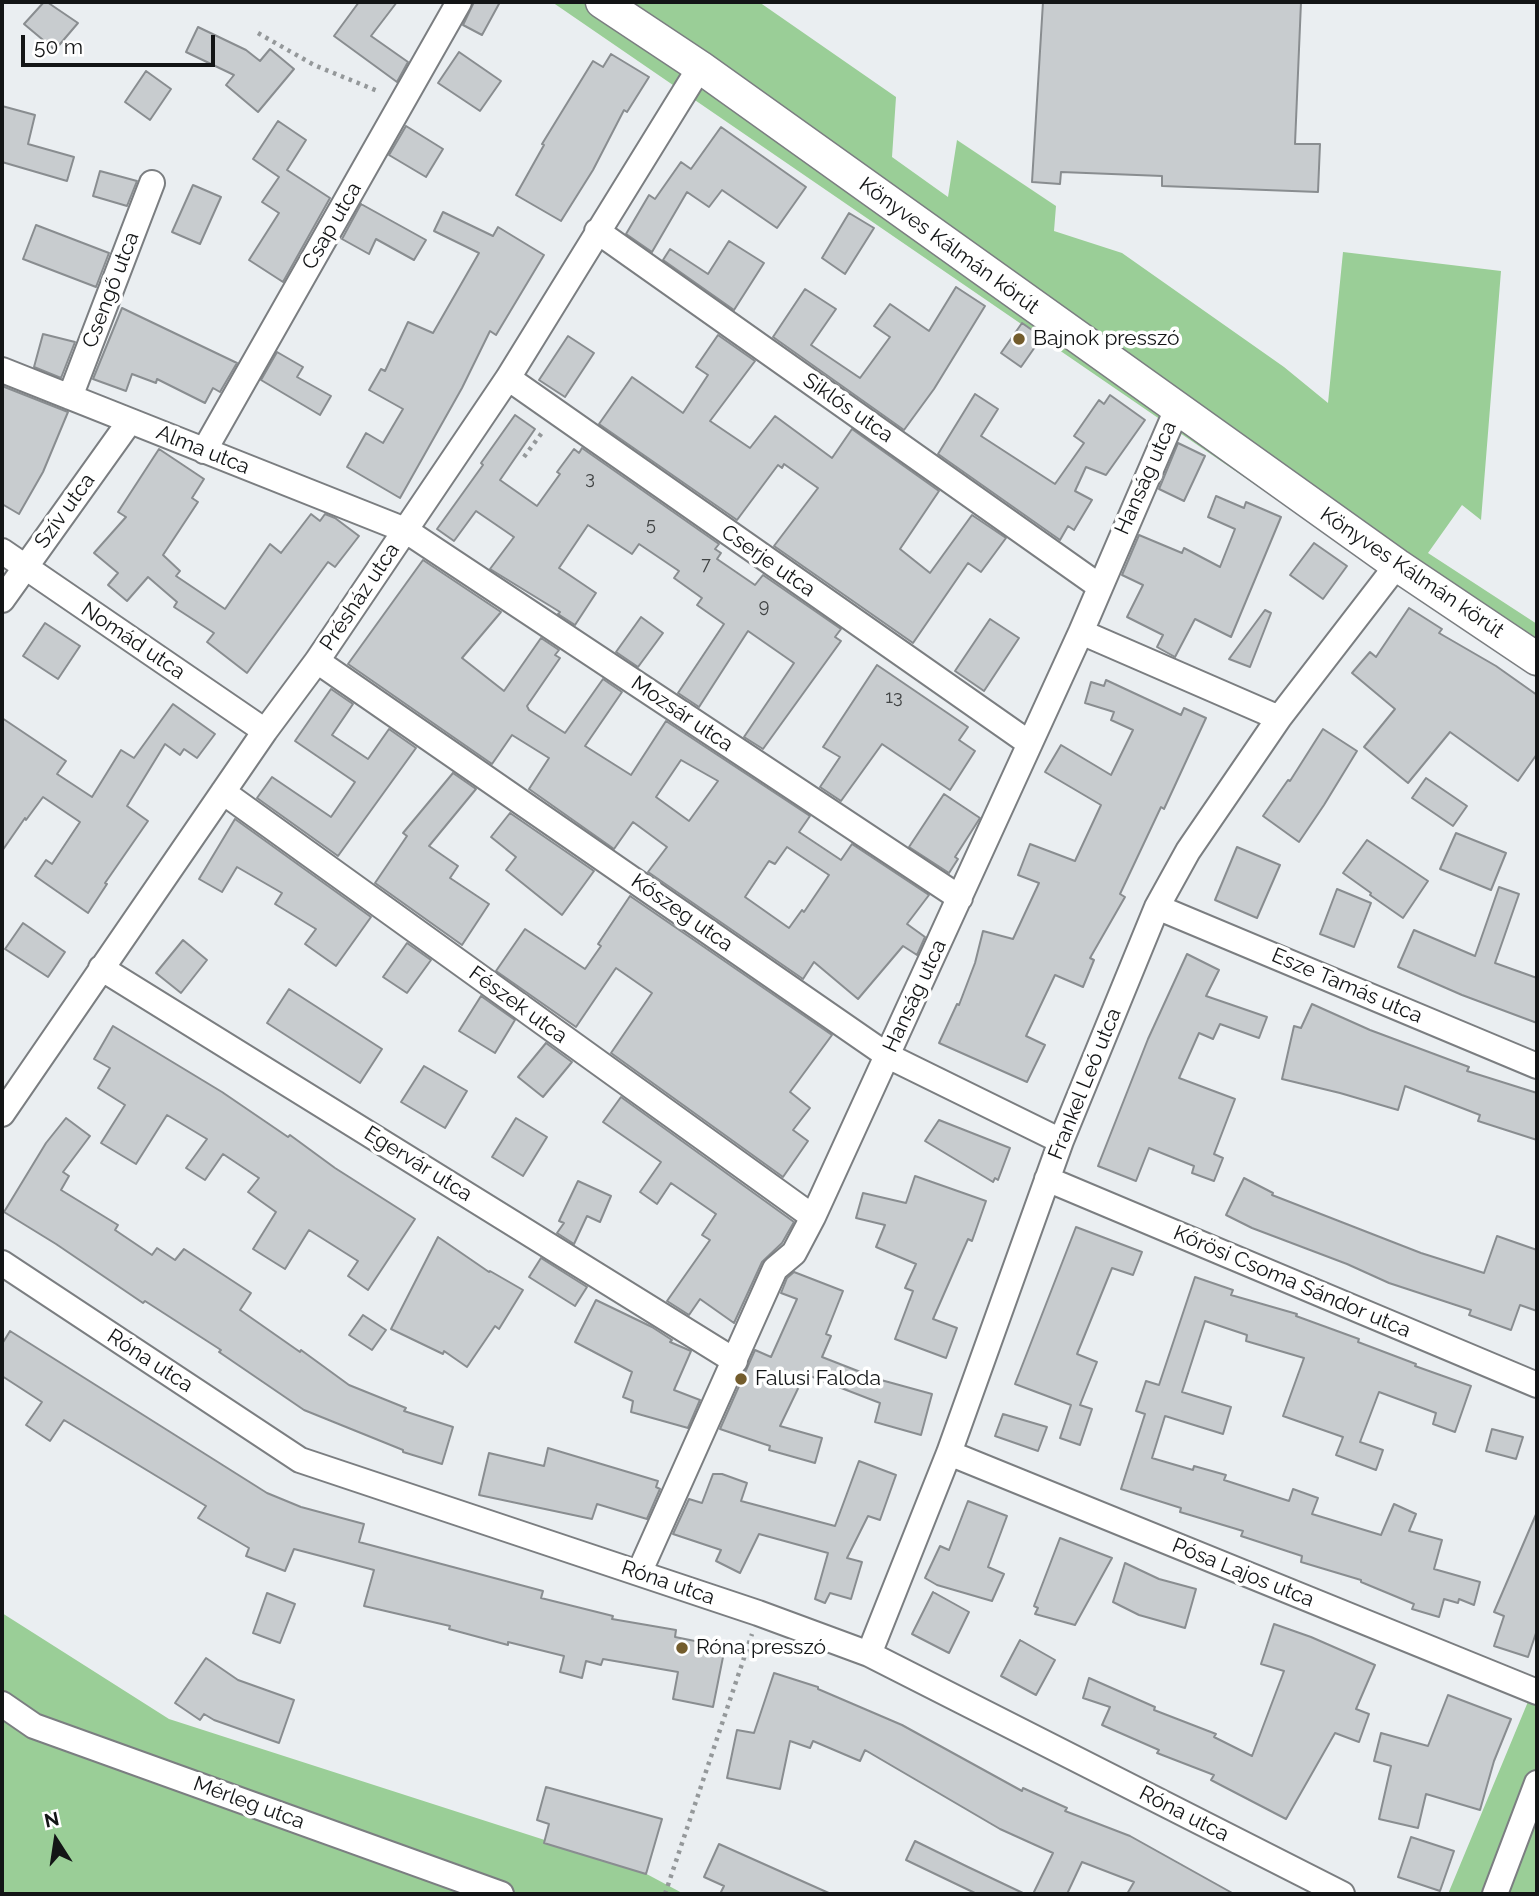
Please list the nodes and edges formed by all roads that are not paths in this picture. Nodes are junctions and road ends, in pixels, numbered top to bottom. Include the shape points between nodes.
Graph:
1 (459, 2) edge
2 (603, 2) edge
3 (700, 67) junction
4 (152, 183) dead end
5 (597, 231) junction
6 (2, 370) edge
7 (508, 378) junction
8 (70, 397) junction
9 (1177, 409) junction
10 (130, 421) junction
11 (204, 451) junction
12 (405, 530) junction
13 (2, 551) edge
14 (1397, 565) junction
15 (25, 566) junction
16 (1099, 586) junction
17 (2, 600) edge
18 (1081, 632) junction
19 (1537, 659) edge
20 (317, 661) junction
21 (1279, 718) junction
22 (265, 731) junction
23 (1029, 743) junction
24 (223, 792) junction
25 (960, 898) junction
26 (1157, 907) junction
27 (101, 968) junction
28 (888, 1056) junction
29 (1537, 1066) edge
30 (2, 1114) edge
31 (1061, 1141) junction
32 (1047, 1179) junction
33 (813, 1217) junction
34 (2, 1264) edge
35 (735, 1361) junction
36 (1537, 1385) edge
37 (949, 1453) junction
38 (639, 1573) junction
39 (869, 1654) junction
40 (1537, 1692) edge
41 (2, 1704) edge
42 (1537, 1783) edge
43 (501, 1894) edge
44 (1342, 1894) edge
45 (1496, 1894) edge

1 - 11 street, Csap utca
2 - 3 street, Könyves Kálmán körút
3 - 5 street, Présház utca
3 - 9 street, Könyves Kálmán körút
4 - 8 street, Csengő utca
5 - 7 street, Présház utca
5 - 16 street, Siklós utca
6 - 8 street, Alma utca
7 - 12 street, Présház utca
7 - 23 street, Cserje utca
8 - 10 street, Alma utca
9 - 14 street, Könyves Kálmán körút
9 - 16 street, Hanság utca
10 - 11 street, Alma utca
10 - 15 street, Szív utca
11 - 12 street, Alma utca
12 - 20 street, Présház utca
12 - 25 street, Mozsár utca
13 - 15 street, Nomád utca
14 - 19 street, Könyves Kálmán körút
14 - 21 street, Frankel Leó utca
15 - 17 street, Szív utca
15 - 22 street, Nomád utca
16 - 18 street, Hanság utca
18 - 21 street
18 - 23 street, Hanság utca
20 - 22 street, Présház utca
20 - 28 street, Kőszeg utca
21 - 26 street, Frankel Leó utca via 1188,851
22 - 24 street, Présház utca
23 - 25 street, Hanság utca
24 - 27 street, Présház utca
24 - 33 street, Fészek utca
25 - 28 street, Hanság utca
26 - 29 street, Esze Tamás utca
26 - 31 street, Frankel Leó utca
27 - 30 street, Présház utca
27 - 35 street, Egervár utca
28 - 31 street, Kőszeg utca
28 - 33 street, Hanság utca
31 - 32 street, Frankel Leó utca
32 - 36 street, Kőrösi Csoma Sándor utca
32 - 37 street, Frankel Leó utca
33 - 35 street, Hanság utca via 794,1254 775,1269
34 - 38 street, Róna utca via 300,1460
35 - 38 street, Hanság utca
37 - 39 street, Frankel Leó utca
37 - 40 street, Pósa Lajos utca
38 - 39 street, Róna utca
39 - 44 street, Róna utca
41 - 43 street, Mérleg utca via 34,1726
42 - 45 street

